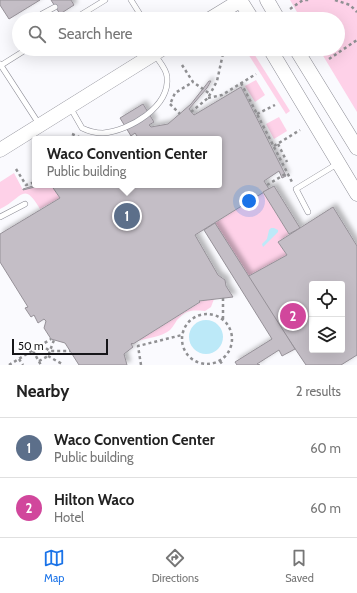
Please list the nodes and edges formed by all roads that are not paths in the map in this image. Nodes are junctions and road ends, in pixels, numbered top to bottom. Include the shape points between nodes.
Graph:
1 (130, 0) edge
2 (241, 0) edge
3 (267, 0) edge
4 (100, 1) edge
5 (55, 7) dead end
6 (46, 12) edge
7 (84, 12) edge
8 (138, 12) edge
9 (221, 12) edge
10 (248, 12) edge
11 (274, 12) edge
12 (15, 56) edge
13 (150, 56) edge
14 (160, 56) edge
15 (274, 56) edge
16 (300, 56) edge
17 (0, 65) edge
18 (70, 106) junction
19 (40, 125) junction
20 (357, 148) edge
21 (0, 150) edge
22 (338, 164) junction
23 (357, 194) edge
24 (25, 204) dead end
25 (308, 212) dead end
26 (0, 217) edge

1 - 8 lane
2 - 9 main road
2 - 10 main road
3 - 11 main road
4 - 7 lane
5 - 6 lane
12 - 17 lane
13 - 18 main road
14 - 18 lane via 167,75 166,88 161,101 137,121 108,132 87,131 82,128
15 - 22 main road
16 - 20 main road
17 - 19 lane
18 - 19 main road
19 - 21 main road
22 - 23 main road
22 - 25 lane via 296,189
24 - 26 lane

